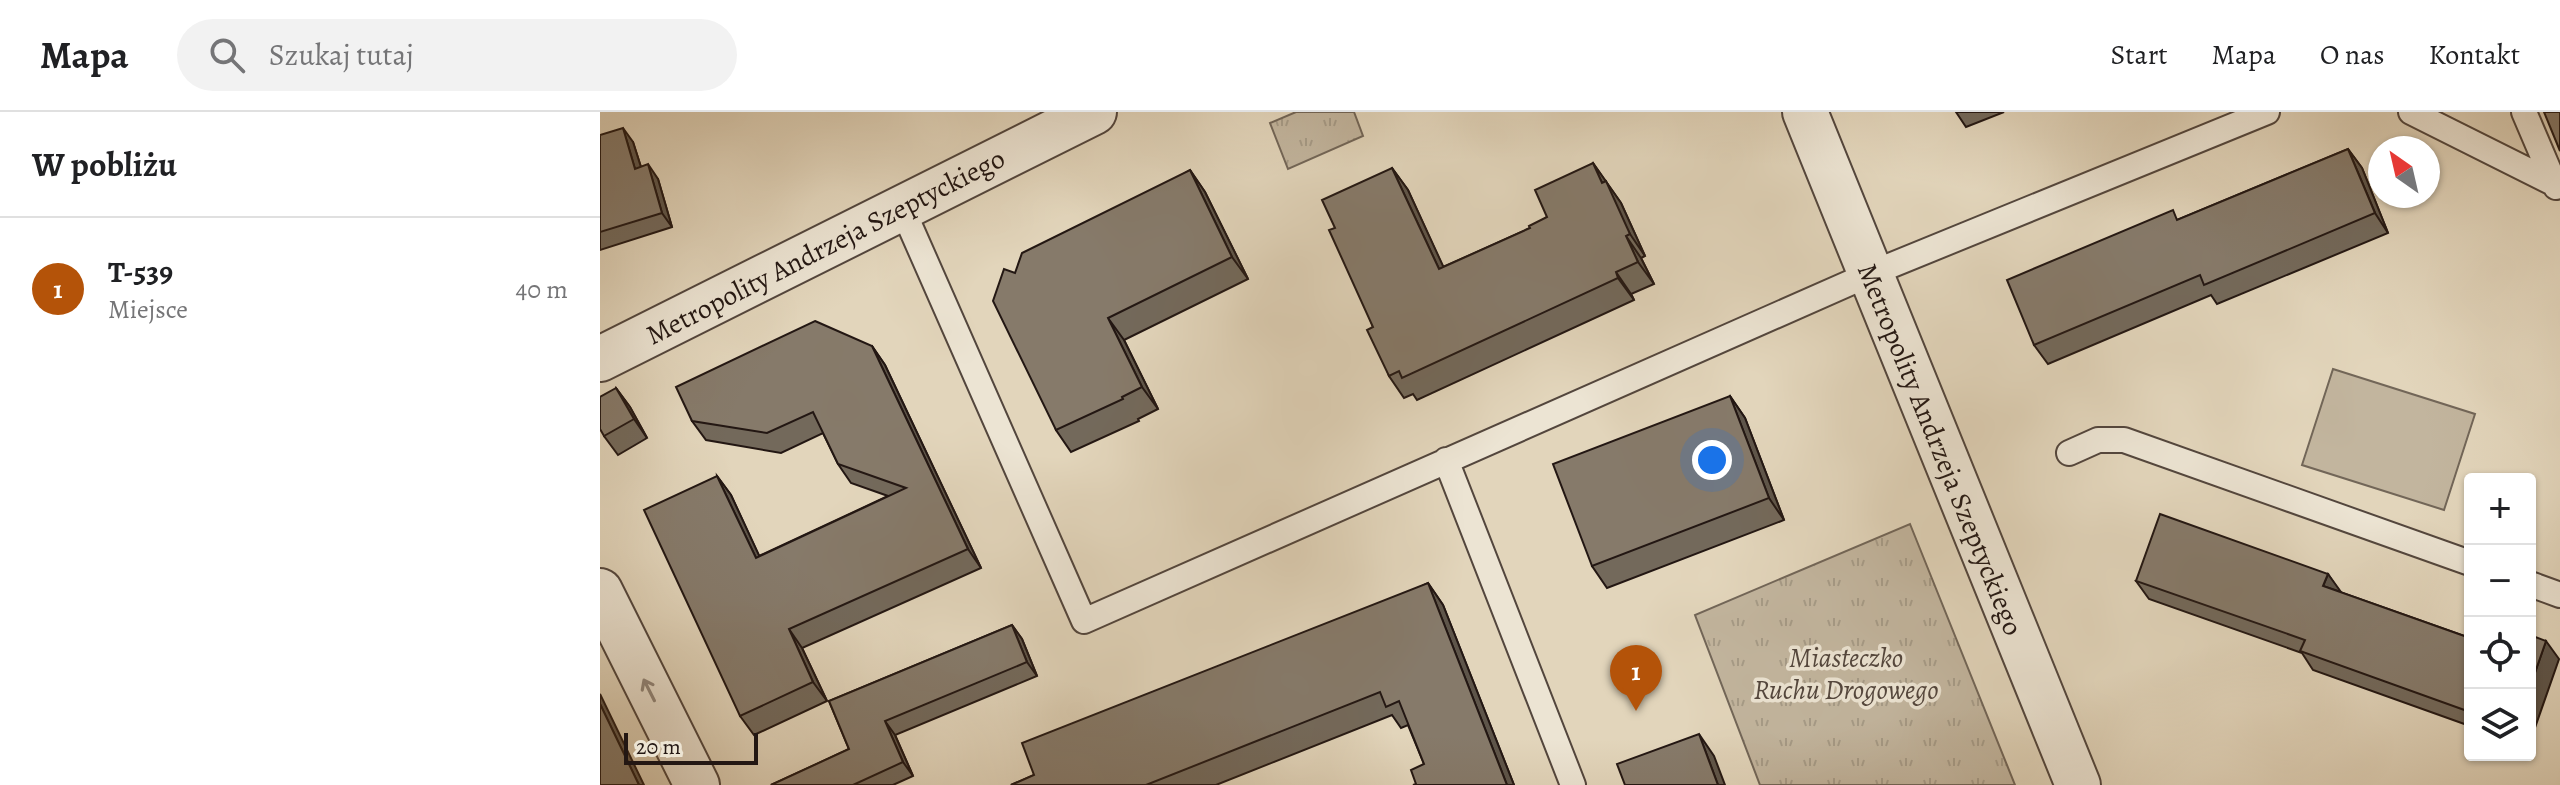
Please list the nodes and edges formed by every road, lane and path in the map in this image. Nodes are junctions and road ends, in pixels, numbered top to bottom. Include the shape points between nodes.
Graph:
1 (1094, 112) edge
2 (1805, 112) edge
3 (2267, 112) edge
4 (2411, 112) edge
5 (2524, 112) edge
6 (2558, 188) edge
7 (902, 208) junction
8 (1870, 274) junction
9 (600, 359) edge
10 (2069, 453) dead end
11 (1446, 460) junction
12 (2464, 561) edge
13 (2536, 586) edge
14 (600, 591) edge
15 (2560, 595) edge
16 (697, 785) edge
17 (1573, 785) edge
18 (2078, 785) edge

1 - 7 street, Metropolity Andrzeja Szeptyckiego
2 - 8 street, Metropolity Andrzeja Szeptyckiego
3 - 8 lane
4 - 6 lane
5 - 6 lane
7 - 9 street, Metropolity Andrzeja Szeptyckiego
7 - 11 lane via 1084,621
8 - 11 lane
8 - 18 street, Metropolity Andrzeja Szeptyckiego
10 - 12 lane via 2098,440 2124,440
11 - 17 lane
13 - 15 lane
16 -> 14 street

